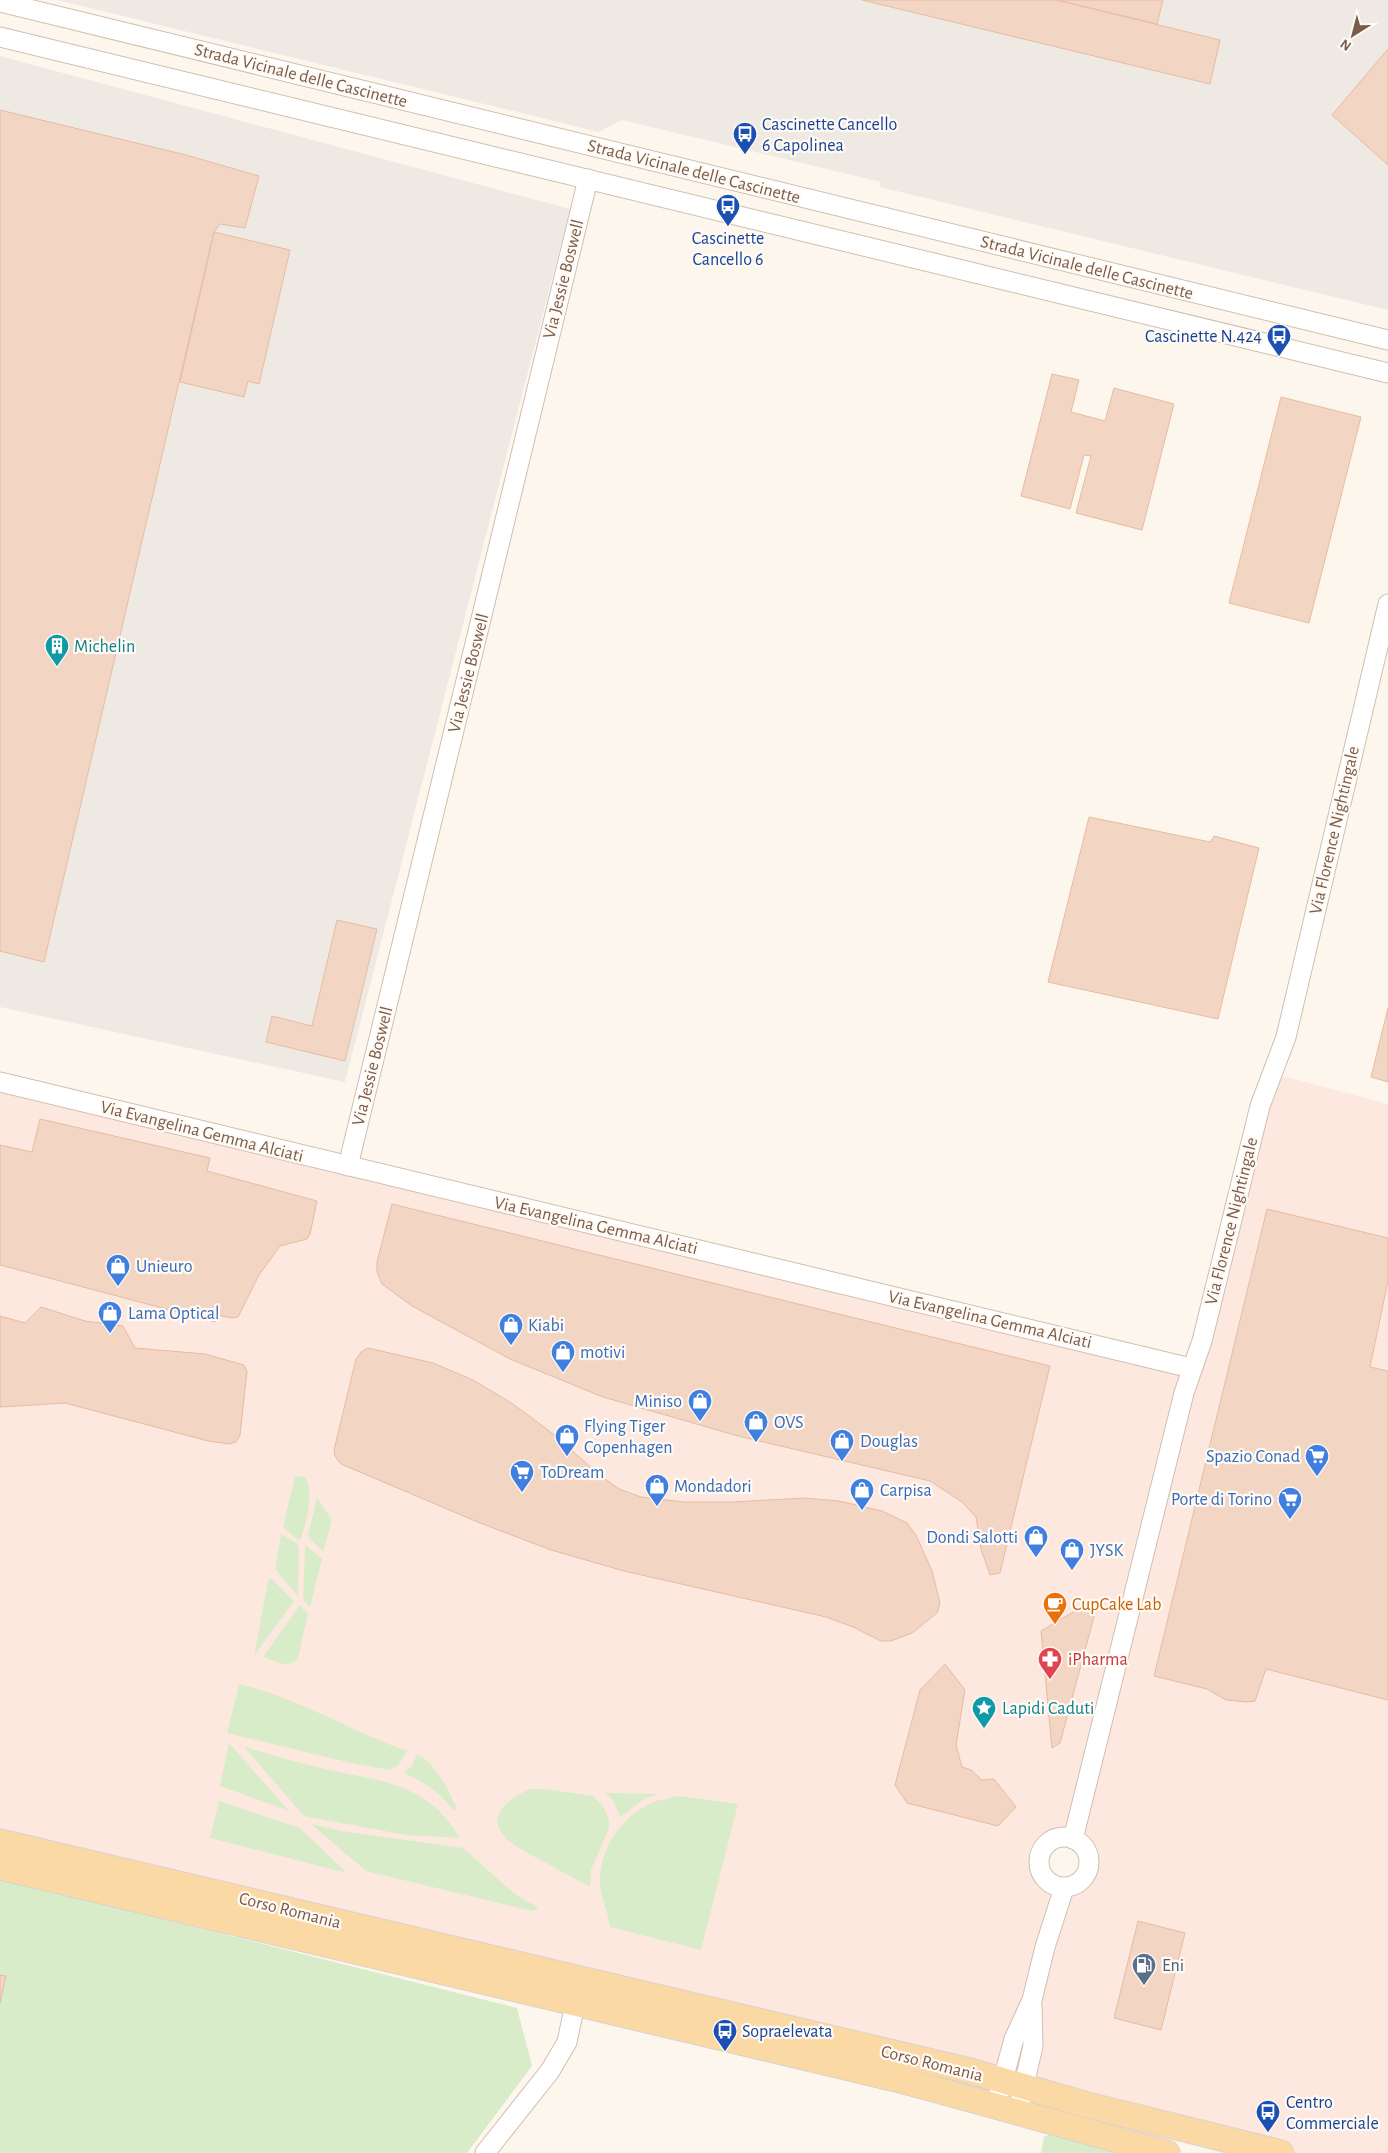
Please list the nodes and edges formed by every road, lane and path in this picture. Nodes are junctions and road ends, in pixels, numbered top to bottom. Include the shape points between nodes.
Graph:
1 (0, 2) edge
2 (0, 36) edge
3 (588, 179) junction
4 (780, 192) junction
5 (773, 224) junction
6 (1388, 340) edge
7 (1388, 373) edge
8 (1388, 604) edge
9 (0, 1082) edge
10 (348, 1166) junction
11 (1192, 1368) junction
12 (1073, 1839) junction
13 (0, 1842) edge
14 (0, 1867) edge
15 (1064, 1888) junction
16 (581, 1979) junction
17 (576, 2005) junction
18 (1013, 2084) junction
19 (1007, 2108) junction
20 (485, 2153) edge
21 (1167, 2153) edge
22 (1281, 2153) edge

1 - 4 street, Strada Vicinale delle Cascinette
2 - 3 street, Strada Vicinale delle Cascinette
3 - 5 street, Strada Vicinale delle Cascinette
3 - 10 street, Via Jessie Boswell
4 - 5 street
4 - 6 street, Strada Vicinale delle Cascinette
5 - 7 street, Strada Vicinale delle Cascinette
8 - 11 street, Via Florence Nightingale via 1286,1037 1260,1106 1202,1340
9 - 10 street, Via Evangelina Gemma Alciati
10 - 11 street, Via Evangelina Gemma Alciati
11 - 12 street, Via Florence Nightingale
12 - 15 street via 1085,1848 1090,1864 1081,1882
12 - 15 street via 1052,1840 1038,1859 1041,1875 1052,1885
13 - 16 main road, Corso Romania
14 - 17 main road, Corso Romania
15 - 18 street via 1032,2000 1014,2039
16 - 17 street
16 - 18 main road, Corso Romania via 970,2070
17 - 19 main road, Corso Romania
17 - 20 street via 567,2042 550,2071
18 - 19 street
18 - 22 main road, Corso Romania
19 - 21 main road, Corso Romania

